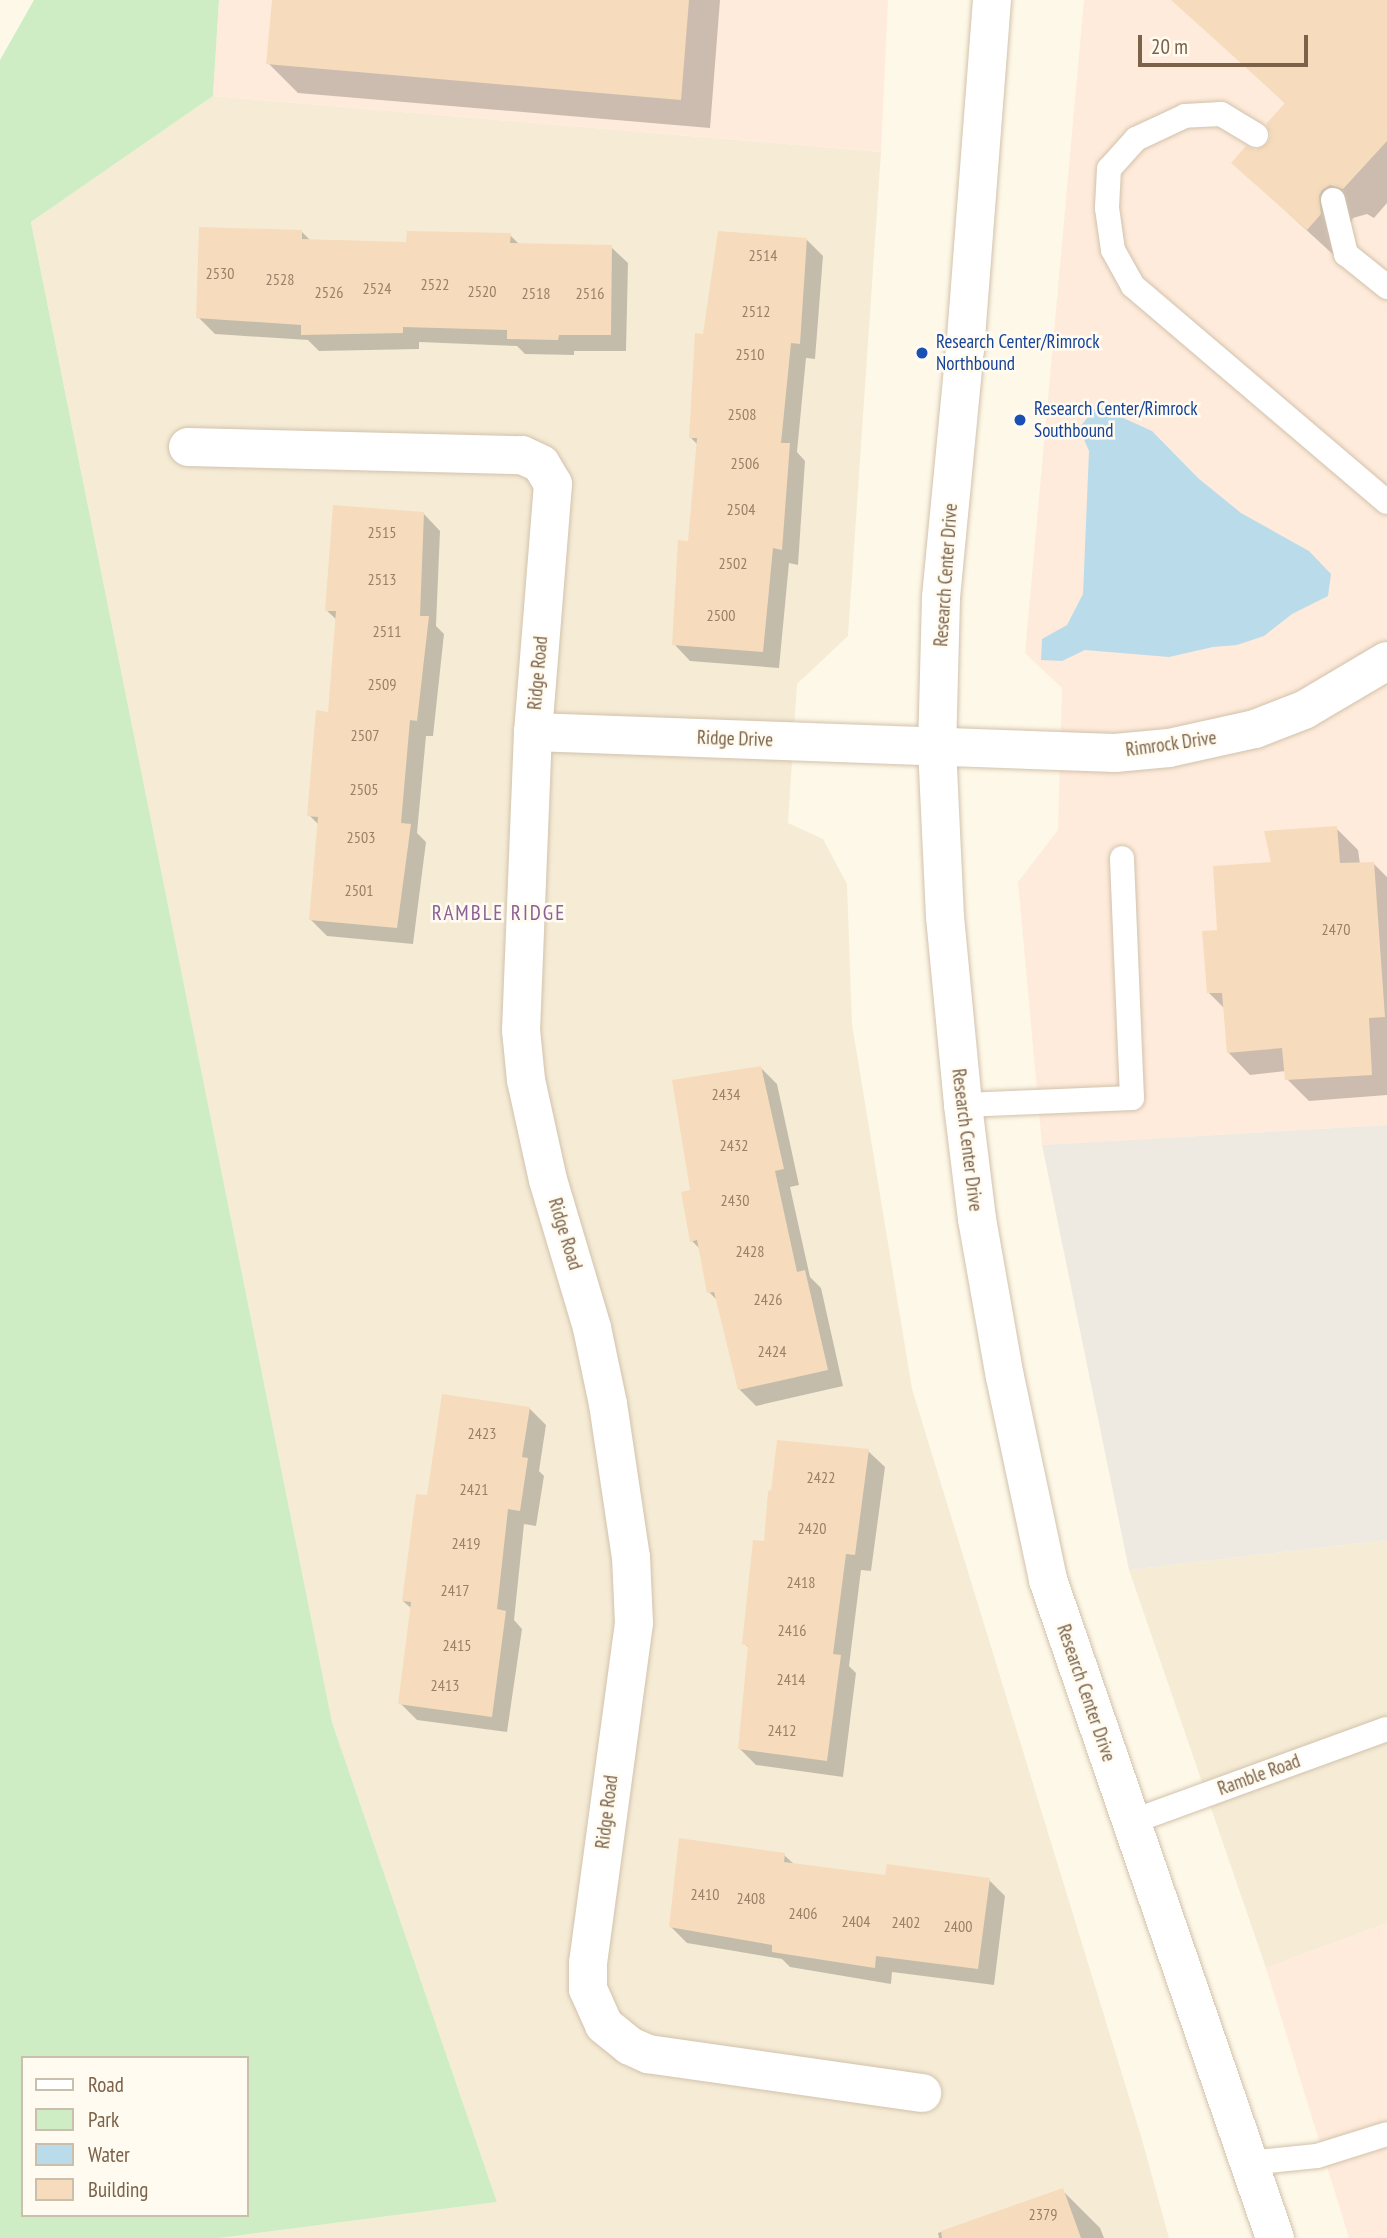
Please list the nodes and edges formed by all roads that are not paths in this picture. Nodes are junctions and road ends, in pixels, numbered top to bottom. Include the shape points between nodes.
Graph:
1 (992, 0) edge
2 (1256, 135) dead end
3 (1334, 201) dead end
4 (1387, 287) edge
5 (188, 447) dead end
6 (1387, 502) edge
7 (1387, 661) edge
8 (533, 732) junction
9 (937, 747) junction
10 (1122, 858) dead end
11 (963, 1105) junction
12 (1387, 1729) edge
13 (1131, 1822) junction
14 (922, 2093) dead end
15 (1387, 2134) edge
16 (1250, 2163) junction
17 (1275, 2238) edge

1 - 9 street, Research Center Drive via 941,598
2 - 6 lane via 1221,114 1185,116 1136,139 1109,169 1107,208 1113,250 1133,286
3 - 4 lane via 1346,254
5 - 8 street, Ridge Road via 522,455 541,464 553,484 554,498
7 - 9 street, Rimrock Drive via 1304,710 1203,742 1115,752
8 - 9 street, Ridge Drive
8 - 14 street, Ridge Road via 521,1030 526,1080 608,1404 634,1606 631,1657 588,1964 589,1989 604,2025 648,2054
9 - 11 street, Research Center Drive via 945,917
10 - 11 lane via 1132,1098
11 - 13 street, Research Center Drive via 977,1219 1005,1377 1048,1580
12 - 13 lane, Ramble Road
13 - 16 street, Research Center Drive
15 - 16 lane via 1317,2156
16 - 17 street, Research Center Drive

